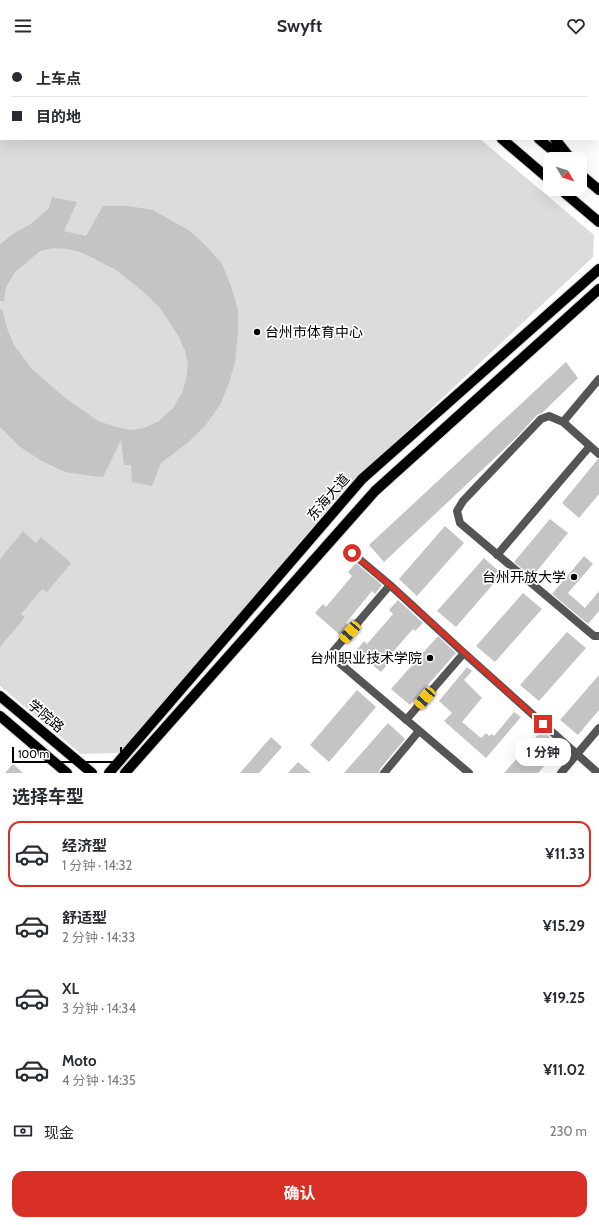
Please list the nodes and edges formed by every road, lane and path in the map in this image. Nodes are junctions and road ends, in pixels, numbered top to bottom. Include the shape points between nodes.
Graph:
1 (503, 140) edge
2 (540, 140) edge
3 (556, 140) edge
4 (555, 152) edge
5 (565, 152) edge
6 (543, 174) edge
7 (587, 179) edge
8 (599, 190) edge
9 (568, 196) edge
10 (596, 219) edge
11 (599, 228) edge
12 (599, 269) edge
13 (599, 289) edge
14 (599, 379) edge
15 (563, 422) junction
16 (590, 446) junction
17 (599, 454) edge
18 (352, 553) dead end
19 (498, 555) junction
20 (390, 585) junction
21 (599, 636) edge
22 (464, 653) junction
23 (0, 696) edge
24 (0, 716) edge
25 (406, 720) junction
26 (599, 728) edge
27 (419, 731) junction
28 (577, 754) junction
29 (67, 773) edge
30 (92, 773) edge
31 (109, 773) edge
32 (125, 773) edge
33 (384, 773) edge
34 (469, 773) edge
35 (561, 773) edge
36 (598, 773) edge

1 - 6 main road
2 - 4 main road
3 - 5 main road
7 - 8 main road
9 - 10 main road
10 - 11 main road
12 - 31 main road, 东海大道 via 362,479
13 - 32 main road via 375,491
14 - 15 lane
15 - 16 lane
15 - 19 lane via 549,416 541,419 463,500 457,511 460,523
16 - 17 lane
16 - 19 lane
18 - 20 lane
19 - 21 lane via 594,636
20 - 22 lane
20 - 25 lane via 330,655
22 - 25 lane
22 - 28 lane
23 - 30 main road, 学院路
24 - 29 main road
25 - 27 lane
26 - 28 lane
27 - 33 lane
27 - 34 lane
28 - 35 lane
28 - 36 lane

